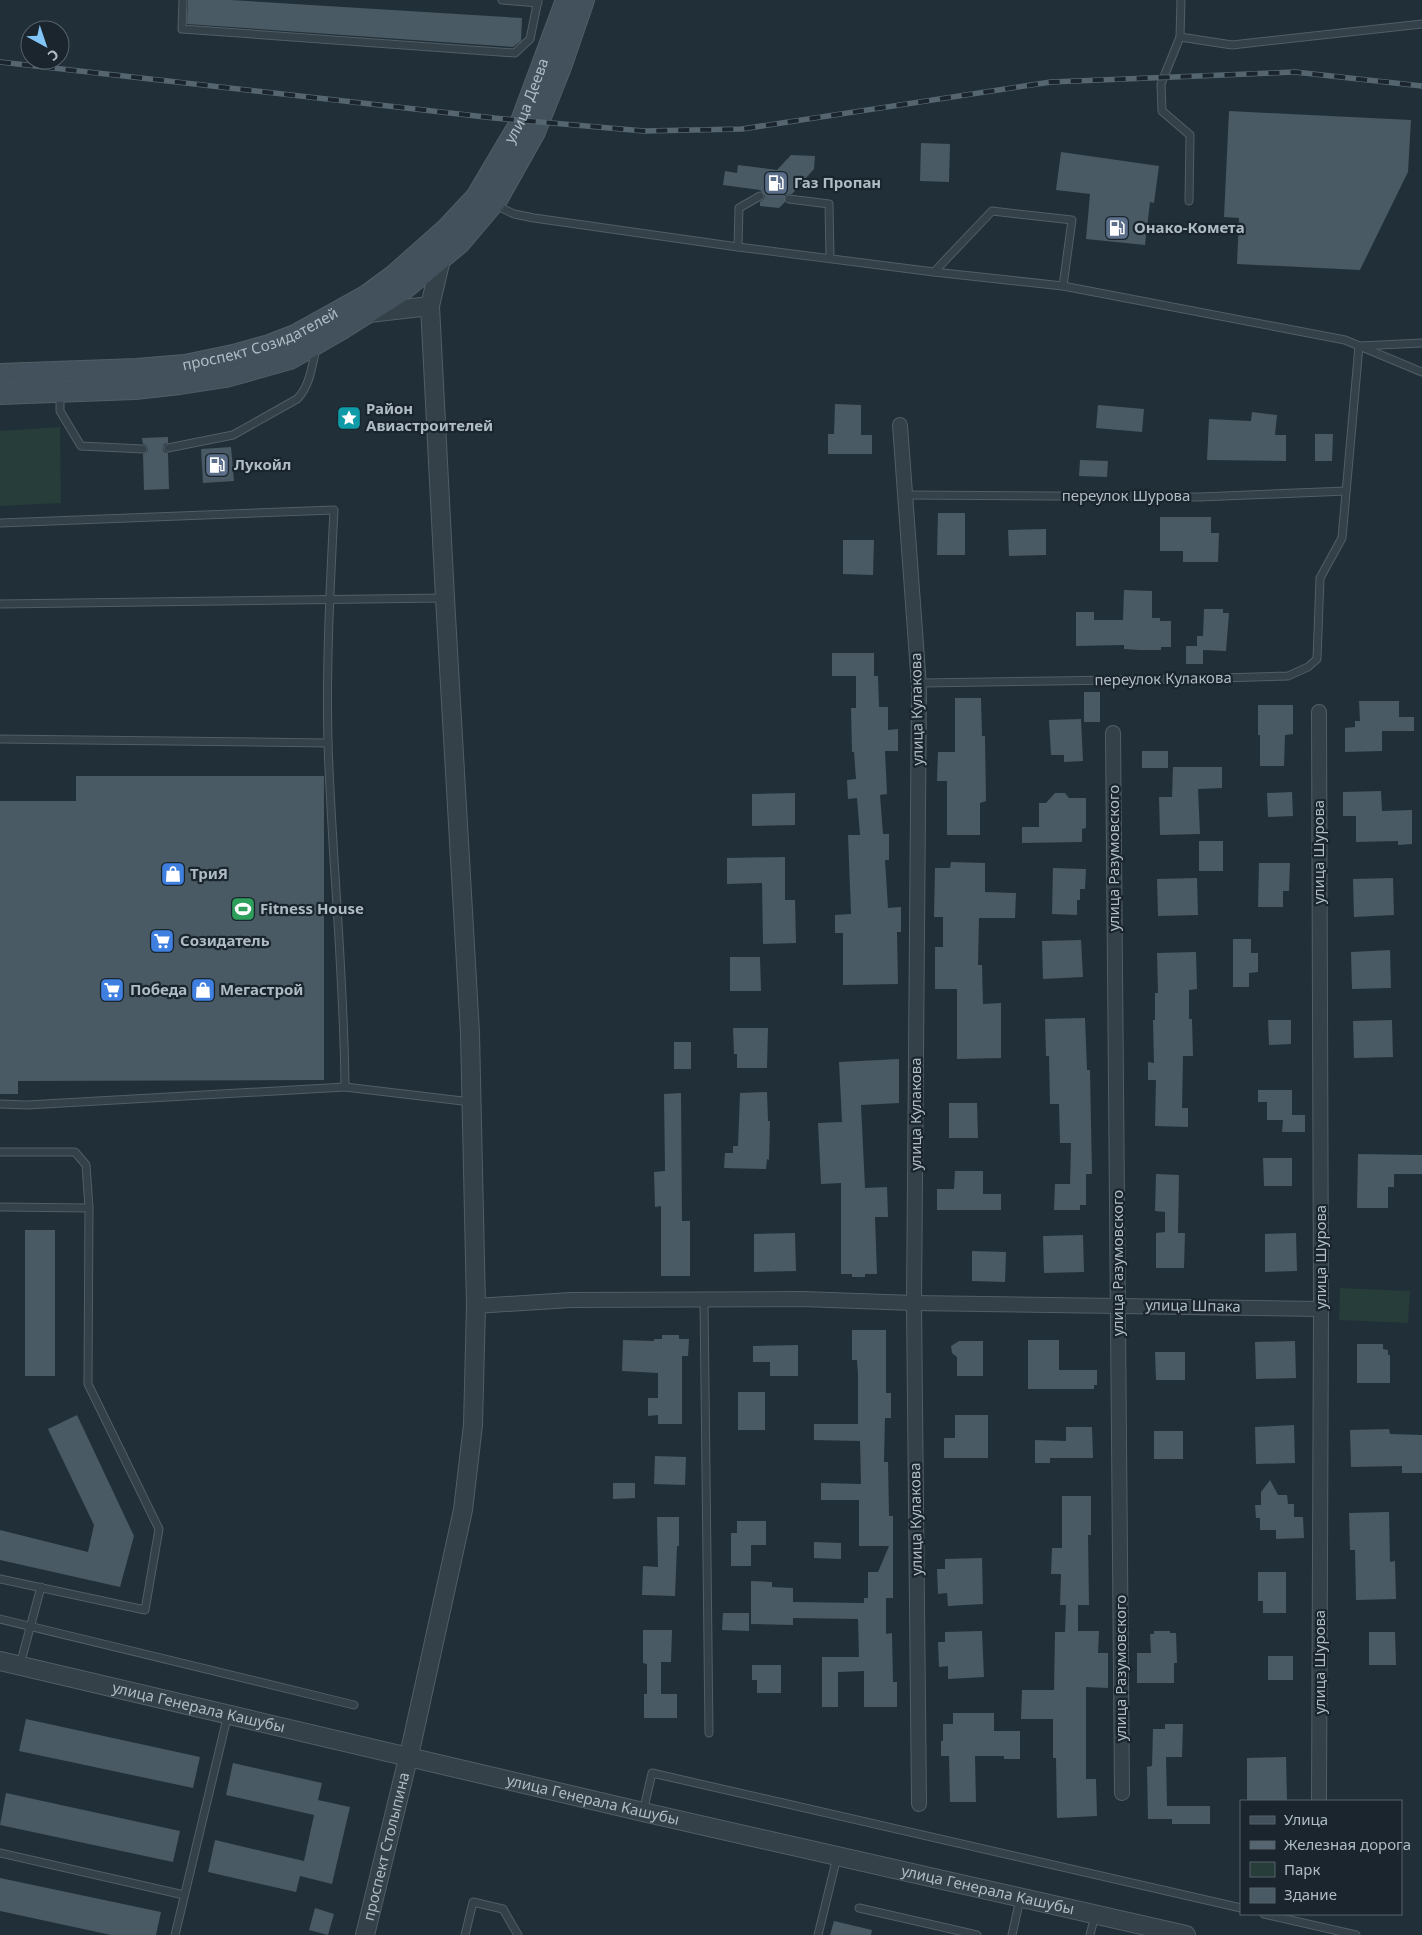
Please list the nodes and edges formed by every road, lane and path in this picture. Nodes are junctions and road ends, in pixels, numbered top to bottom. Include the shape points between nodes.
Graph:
1 (182, 0) edge
2 (502, 0) edge
3 (566, 0) edge
4 (584, 0) edge
5 (1181, 0) edge
6 (538, 1) edge
7 (1422, 24) edge
8 (1180, 37) junction
9 (760, 196) dead end
10 (789, 199) dead end
11 (484, 200) junction
12 (1189, 201) dead end
13 (738, 247) junction
14 (441, 258) junction
15 (830, 258) junction
16 (934, 272) junction
17 (1063, 286) junction
18 (430, 306) junction
19 (368, 313) junction
20 (1422, 343) edge
21 (317, 344) junction
22 (1359, 346) junction
23 (1422, 372) edge
24 (0, 374) edge
25 (60, 392) junction
26 (0, 394) edge
27 (900, 425) dead end
28 (168, 448) dead end
29 (143, 449) dead end
30 (1346, 491) junction
31 (905, 495) junction
32 (0, 523) edge
33 (445, 598) junction
34 (330, 600) junction
35 (0, 604) edge
36 (922, 682) dead end
37 (1319, 712) dead end
38 (1113, 733) dead end
39 (0, 739) edge
40 (328, 743) junction
41 (345, 1087) junction
42 (472, 1102) junction
43 (0, 1104) edge
44 (0, 1152) edge
45 (0, 1207) edge
46 (88, 1208) junction
47 (704, 1299) junction
48 (914, 1303) junction
49 (1118, 1305) junction
50 (476, 1306) junction
51 (1321, 1309) junction
52 (0, 1578) edge
53 (41, 1587) junction
54 (0, 1619) edge
55 (30, 1626) junction
56 (0, 1661) edge
57 (20, 1665) junction
58 (354, 1705) dead end
59 (228, 1714) junction
60 (709, 1733) dead end
61 (408, 1756) junction
62 (1122, 1793) dead end
63 (1319, 1800) edge
64 (919, 1804) dead end
65 (643, 1812) junction
66 (0, 1853) edge
67 (837, 1856) junction
68 (184, 1895) junction
69 (1020, 1898) junction
70 (858, 1908) dead end
71 (1240, 1908) edge
72 (1095, 1914) junction
73 (1268, 1915) edge
74 (1340, 1933) edge
75 (174, 1935) edge
76 (365, 1935) edge
77 (466, 1935) edge
78 (518, 1935) edge
79 (818, 1935) edge
80 (977, 1935) edge
81 (1012, 1935) edge
82 (1090, 1935) edge
83 (1186, 1935) edge
84 (1356, 1935) edge

1 - 6 lane via 182,30 516,53 530,39
2 - 6 lane
3 - 11 main road, улица Деева via 522,120
4 - 11 main road via 535,132
5 - 8 lane
7 - 8 lane via 1232,45
8 - 12 lane via 1161,84 1162,111 1190,135
9 - 13 lane via 738,208
10 - 15 lane via 829,204
11 - 13 lane via 514,214 534,218
11 - 14 main road via 460,243
11 - 24 main road, проспект Созидателей via 367,295 269,345 184,365
13 - 15 lane
14 - 18 street, проспект Столыпина
14 - 19 main road via 402,291
15 - 16 lane
16 - 17 lane
16 - 17 lane via 992,211 1072,220
17 - 22 lane via 1345,340
18 - 19 street
18 - 33 street, проспект Столыпина
19 - 21 main road
20 - 22 lane
21 - 25 main road via 290,359 226,377 135,389
21 - 28 lane via 309,378 297,399 232,434
22 - 23 lane
22 - 30 lane
25 - 26 main road
25 - 29 lane via 60,411 81,446
27 - 31 street, улица Кулакова
30 - 31 lane, переулок Шурова via 1200,497
30 - 36 lane, переулок Кулакова via 1342,538 1320,578 1317,659 1308,667 1288,676
31 - 48 street, улица Кулакова via 919,686
32 - 34 lane via 334,510
33 - 34 lane
33 - 42 street, проспект Столыпина
34 - 35 lane
34 - 40 lane
37 - 51 street, улица Шурова
38 - 49 street, улица Разумовского
39 - 40 lane
40 - 41 lane
41 - 42 lane
41 - 43 lane
42 - 50 street, проспект Столыпина
44 - 46 lane via 75,1152 86,1165
45 - 46 lane
46 - 53 lane via 88,1384 159,1529 145,1610
47 - 48 street, улица Шпака
47 - 50 street, улица Шпака via 571,1300
47 - 60 lane
48 - 49 street, улица Шпака
48 - 64 street, улица Кулакова
49 - 51 street, улица Шпака
49 - 62 street, улица Разумовского
50 - 61 street, проспект Столыпина via 473,1424 463,1510
51 - 63 street, улица Шурова
52 - 53 lane
53 - 55 lane
54 - 55 lane
55 - 57 lane
55 - 58 lane
56 - 57 street, улица Генерала Кашубы
57 - 59 street, улица Генерала Кашубы
59 - 61 street, улица Генерала Кашубы
59 - 68 lane
61 - 65 street, улица Генерала Кашубы
61 - 76 street, проспект Столыпина
65 - 67 street, улица Генерала Кашубы
65 - 71 lane via 652,1773
66 - 68 lane
67 - 69 street, улица Генерала Кашубы
67 - 79 lane
68 - 75 lane
69 - 72 street, улица Генерала Кашубы
69 - 81 lane
70 - 80 lane
72 - 82 lane
72 - 83 street, улица Генерала Кашубы
73 - 74 lane
74 - 84 lane
77 - 78 lane via 473,1902 503,1909

